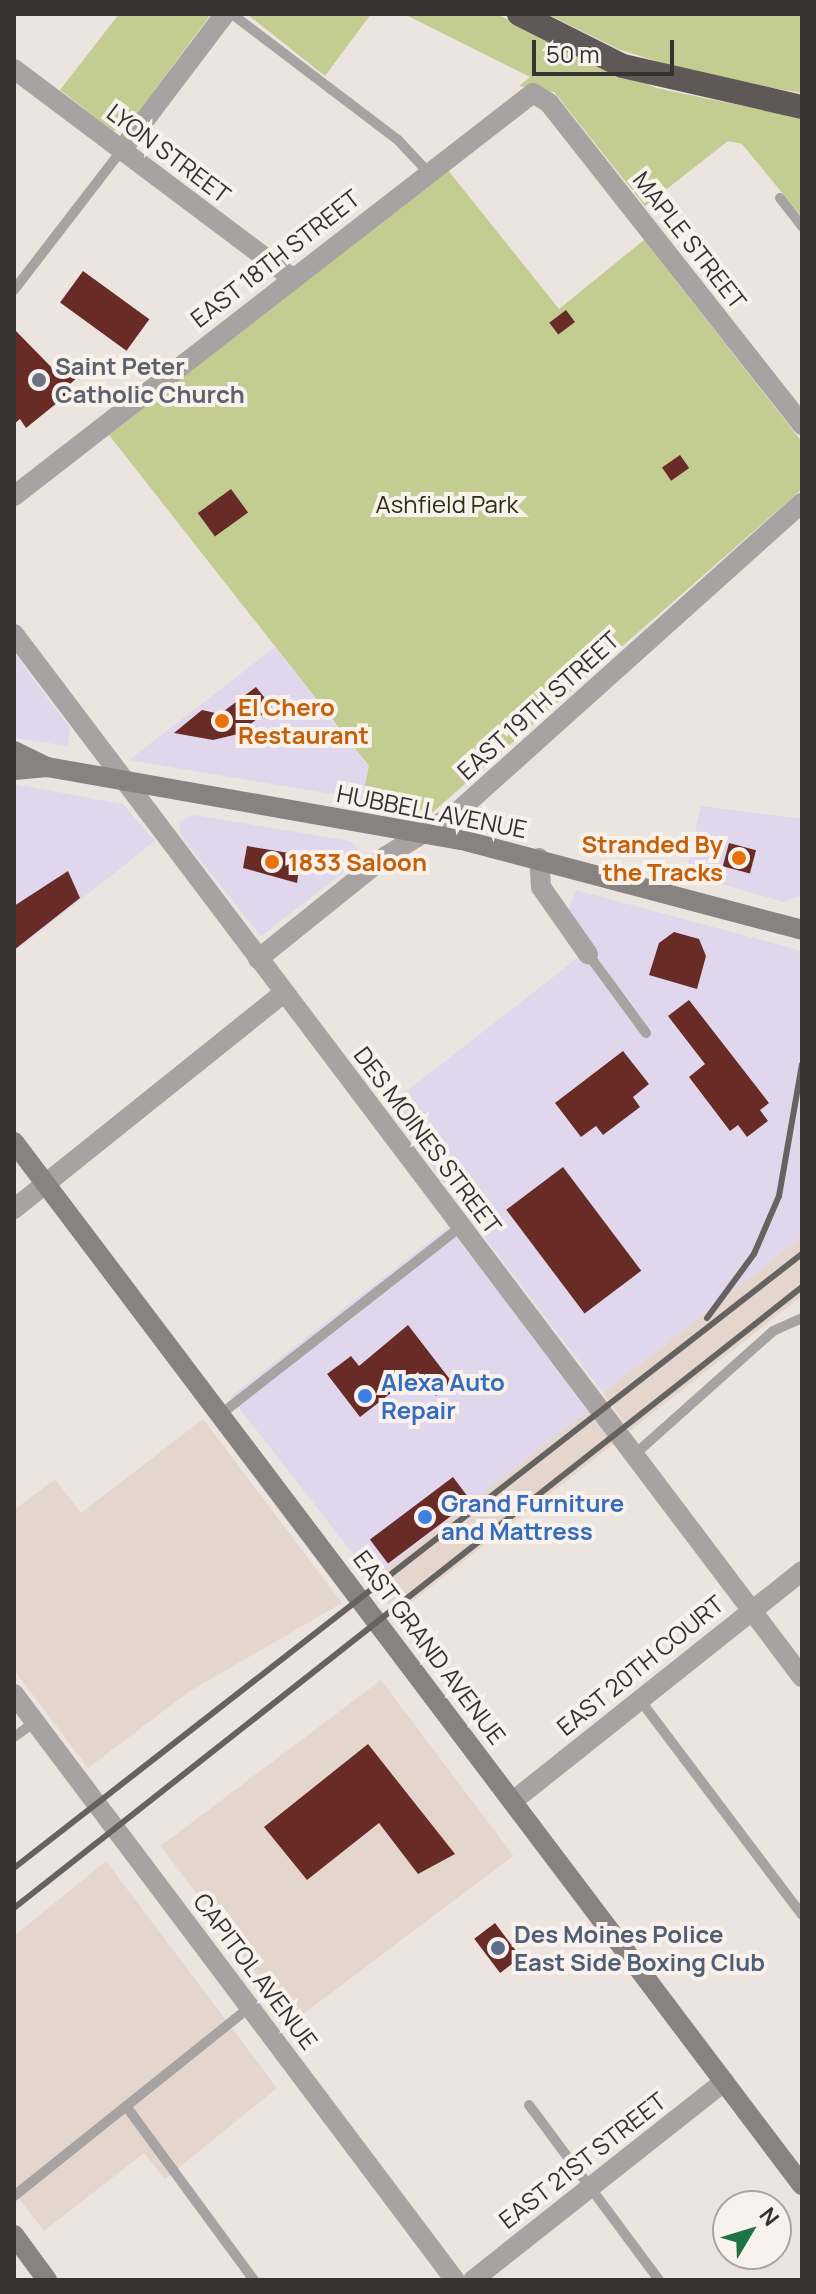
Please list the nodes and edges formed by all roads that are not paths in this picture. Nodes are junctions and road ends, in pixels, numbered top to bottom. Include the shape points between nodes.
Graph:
1 (225, 14) edge
2 (232, 14) edge
3 (519, 14) edge
4 (14, 69) edge
5 (533, 93) joint
6 (802, 107) edge
7 (122, 150) junction
8 (427, 171) junction
9 (780, 198) dead end
10 (802, 226) edge
11 (292, 278) junction
12 (14, 290) edge
13 (802, 425) edge
14 (14, 496) edge
15 (802, 503) edge
16 (14, 634) edge
17 (14, 751) edge
18 (47, 767) junction
19 (14, 770) edge
20 (124, 782) junction
21 (427, 834) junction
22 (539, 858) junction
23 (802, 930) edge
24 (588, 954) joint
25 (258, 959) junction
26 (284, 993) junction
27 (646, 1033) dead end
28 (14, 1142) edge
29 (46, 1184) junction
30 (14, 1209) edge
31 (462, 1226) junction
32 (802, 1318) edge
33 (221, 1414) junction
34 (634, 1455) junction
35 (802, 1571) edge
36 (750, 1609) junction
37 (802, 1677) edge
38 (14, 1694) edge
39 (640, 1700) junction
40 (35, 1722) junction
41 (14, 1737) edge
42 (513, 1801) junction
43 (802, 1915) edge
44 (250, 2006) junction
45 (724, 2082) junction
46 (529, 2105) dead end
47 (126, 2106) junction
48 (802, 2185) edge
49 (589, 2188) junction
50 (14, 2196) edge
51 (14, 2235) edge
52 (47, 2280) edge
53 (254, 2280) edge
54 (455, 2280) edge
55 (473, 2280) edge
56 (659, 2280) edge

1 - 7 street
2 - 8 lane via 398,140
3 - 6 highway via 623,66
4 - 7 street, LYON STREET
5 - 8 street, EAST 18TH STREET
5 - 13 street, MAPLE STREET via 549,103
7 - 11 street, LYON STREET
7 - 12 lane
8 - 11 street, EAST 18TH STREET
9 - 10 lane
11 - 14 street, EAST 18TH STREET
15 - 21 street, EAST 19TH STREET
16 - 20 street, DES MOINES STREET
17 - 18 street, HUBBELL AVENUE
18 - 19 street, HUBBELL AVENUE
18 - 20 street, HUBBELL AVENUE
20 - 21 street, HUBBELL AVENUE
20 - 25 street, DES MOINES STREET
21 - 22 street, HUBBELL AVENUE
21 - 25 street, EAST 19TH STREET via 386,856
22 - 23 street, HUBBELL AVENUE
22 - 24 street via 541,887
24 - 27 lane
25 - 26 street, DES MOINES STREET
26 - 29 street
26 - 31 street, DES MOINES STREET
28 - 29 street, EAST GRAND AVENUE
29 - 30 street
29 - 33 street, EAST GRAND AVENUE
31 - 33 lane
31 - 34 street, DES MOINES STREET
32 - 34 lane via 773,1331
33 - 42 street, EAST GRAND AVENUE
34 - 36 street, DES MOINES STREET
35 - 36 street, EAST 20TH COURT
36 - 37 street, DES MOINES STREET
36 - 39 street, EAST 20TH COURT
38 - 40 street, CAPITOL AVENUE
39 - 42 street, EAST 20TH COURT
39 - 43 lane
40 - 41 lane
40 - 44 street, CAPITOL AVENUE
42 - 45 street, EAST GRAND AVENUE
44 - 47 lane
44 - 54 street, CAPITOL AVENUE
45 - 48 street, EAST GRAND AVENUE
45 - 49 street, EAST 21ST STREET
46 - 49 lane
47 - 50 lane
47 - 53 lane
49 - 55 street, EAST 21ST STREET
49 - 56 lane
51 - 52 street

